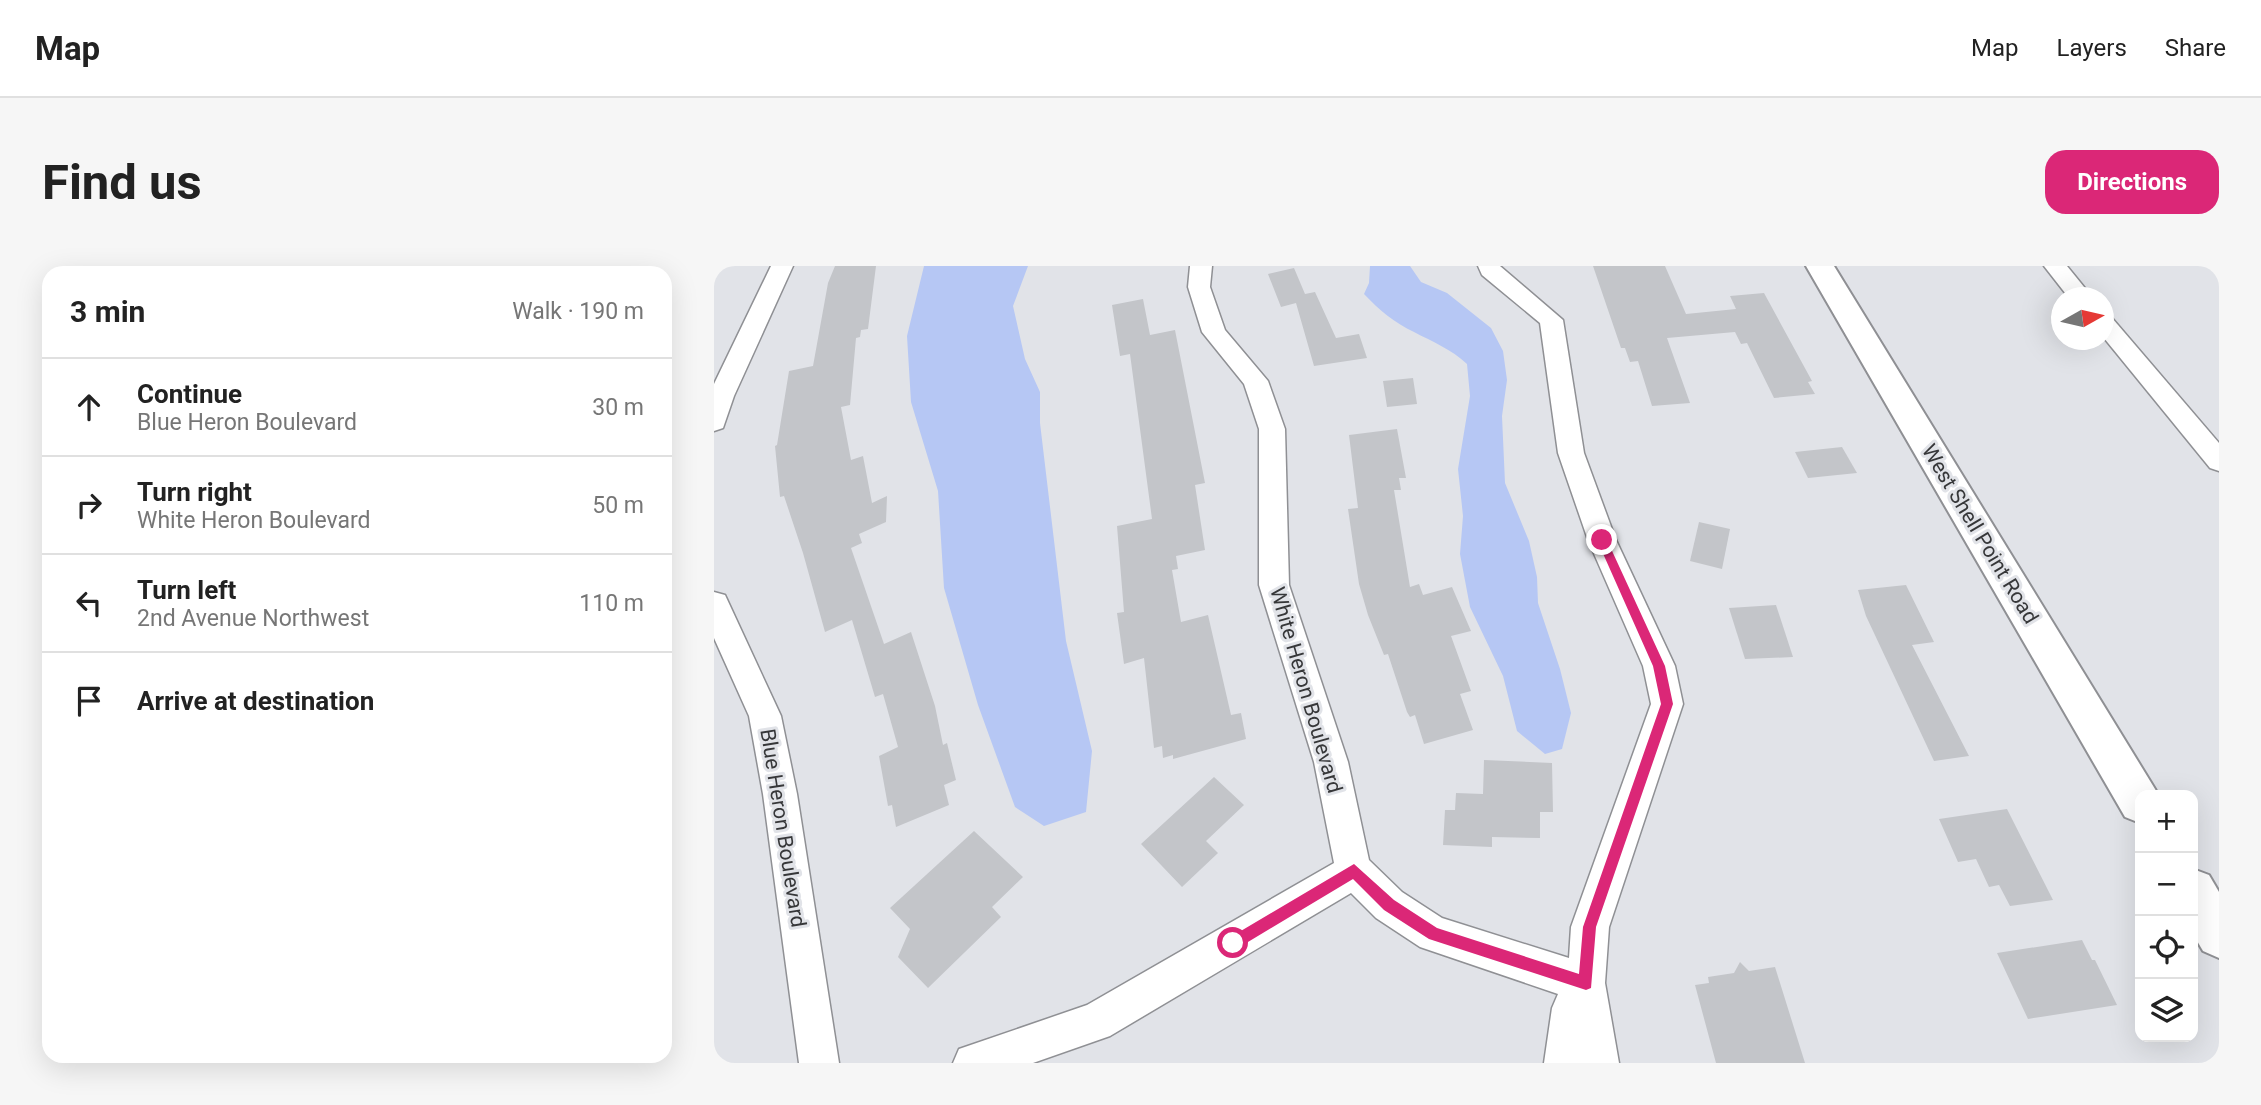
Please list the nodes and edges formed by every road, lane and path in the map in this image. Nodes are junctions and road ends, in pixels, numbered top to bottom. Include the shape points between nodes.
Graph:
1 (782, 266) edge
2 (1202, 266) edge
3 (1489, 266) edge
4 (1820, 266) edge
5 (2055, 266) edge
6 (2073, 287) edge
7 (2114, 335) edge
8 (714, 422) edge
9 (2219, 424) edge
10 (2191, 427) junction
11 (2219, 461) edge
12 (714, 604) edge
13 (2135, 795) edge
14 (1354, 871) junction
15 (2198, 899) edge
16 (2219, 935) edge
17 (1586, 983) junction
18 (819, 1063) edge
19 (973, 1063) edge
20 (1564, 1063) edge
21 (1599, 1063) edge

1 - 8 street via 721,396
2 - 14 street, White Heron Boulevard via 1199,287 1214,332 1256,381 1272,429 1274,585 1331,762
3 - 17 street via 1551,320 1571,453 1602,540 1659,666 1667,704 1590,927
4 - 13 street, West Shell Point Road
5 - 6 street
7 - 10 street
9 - 10 street
10 - 11 street
12 - 18 street, Blue Heron Boulevard via 765,716
14 - 17 street, White Heron Boulevard via 1389,905 1433,934
14 - 19 street via 1096,1022
15 - 16 street
17 - 20 street via 1572,1007
17 - 21 street

